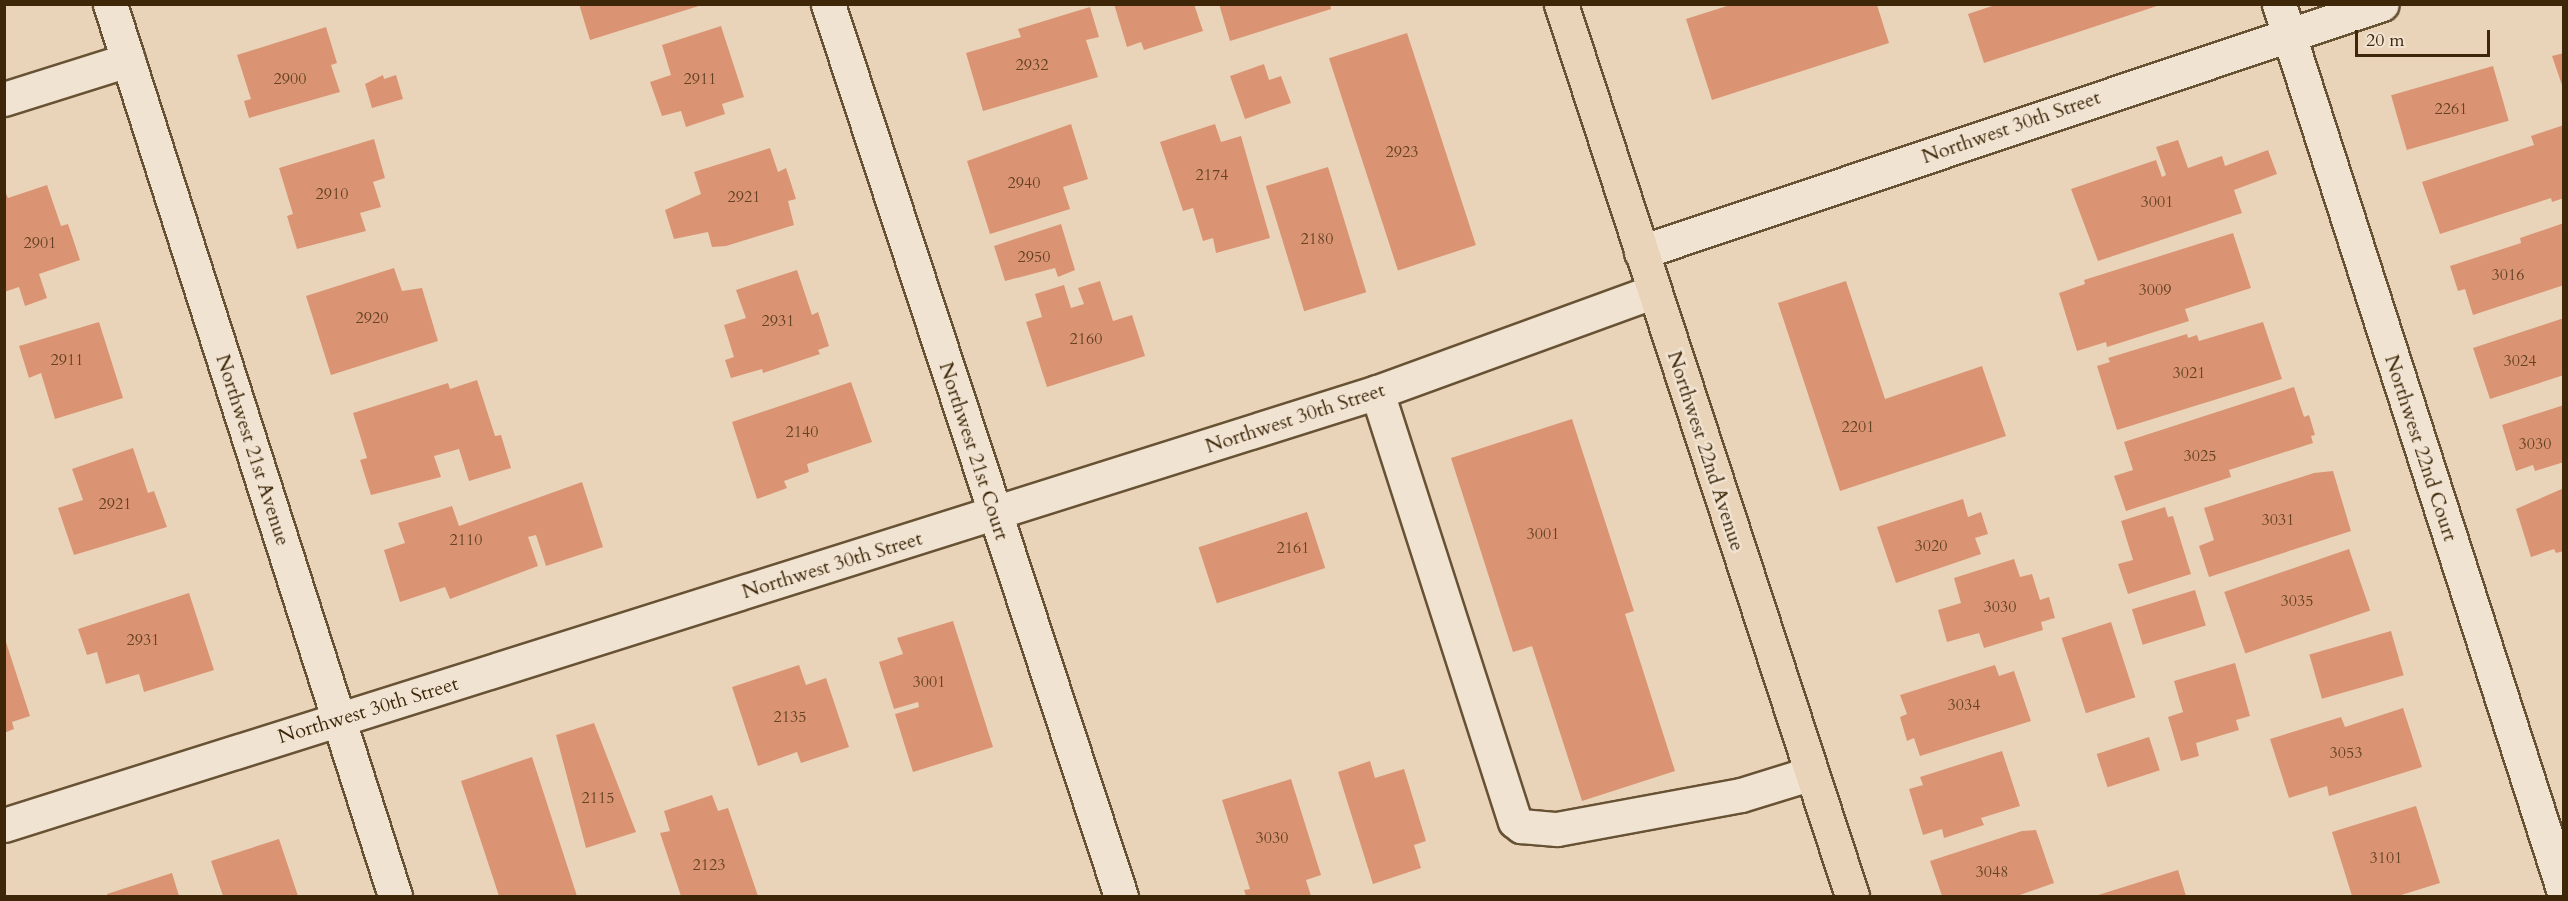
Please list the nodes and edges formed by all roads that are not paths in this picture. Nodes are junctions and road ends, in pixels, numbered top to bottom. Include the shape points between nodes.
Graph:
1 (110, 4) edge
2 (828, 4) edge
3 (1561, 4) edge
4 (2382, 4) edge
5 (2284, 19) edge
6 (128, 60) junction
7 (4, 99) edge
8 (1641, 252) junction
9 (1654, 291) junction
10 (1377, 392) junction
11 (994, 514) junction
12 (339, 719) junction
13 (1812, 773) junction
14 (4, 825) edge
15 (2564, 892) edge
16 (395, 897) edge
17 (1121, 897) edge
18 (1852, 897) edge

1 - 6 street, Northwest 21st Avenue
2 - 11 street, Northwest 21st Court
3 - 8 main road, Northwest 22nd Avenue
4 - 5 street, Northwest 30th Street
5 - 8 street, Northwest 30th Street
5 - 15 street, Northwest 22nd Court
6 - 7 street
6 - 12 street, Northwest 21st Avenue
8 - 9 main road, Northwest 22nd Avenue
9 - 10 street, Northwest 30th Street
9 - 13 main road, Northwest 22nd Avenue
10 - 11 street, Northwest 30th Street
10 - 13 street via 1515,821 1521,826 1557,829 1741,795
11 - 12 street, Northwest 30th Street
11 - 17 street, Northwest 21st Court
12 - 14 street, Northwest 30th Street
12 - 16 street, Northwest 21st Avenue
13 - 18 main road, Northwest 22nd Avenue

